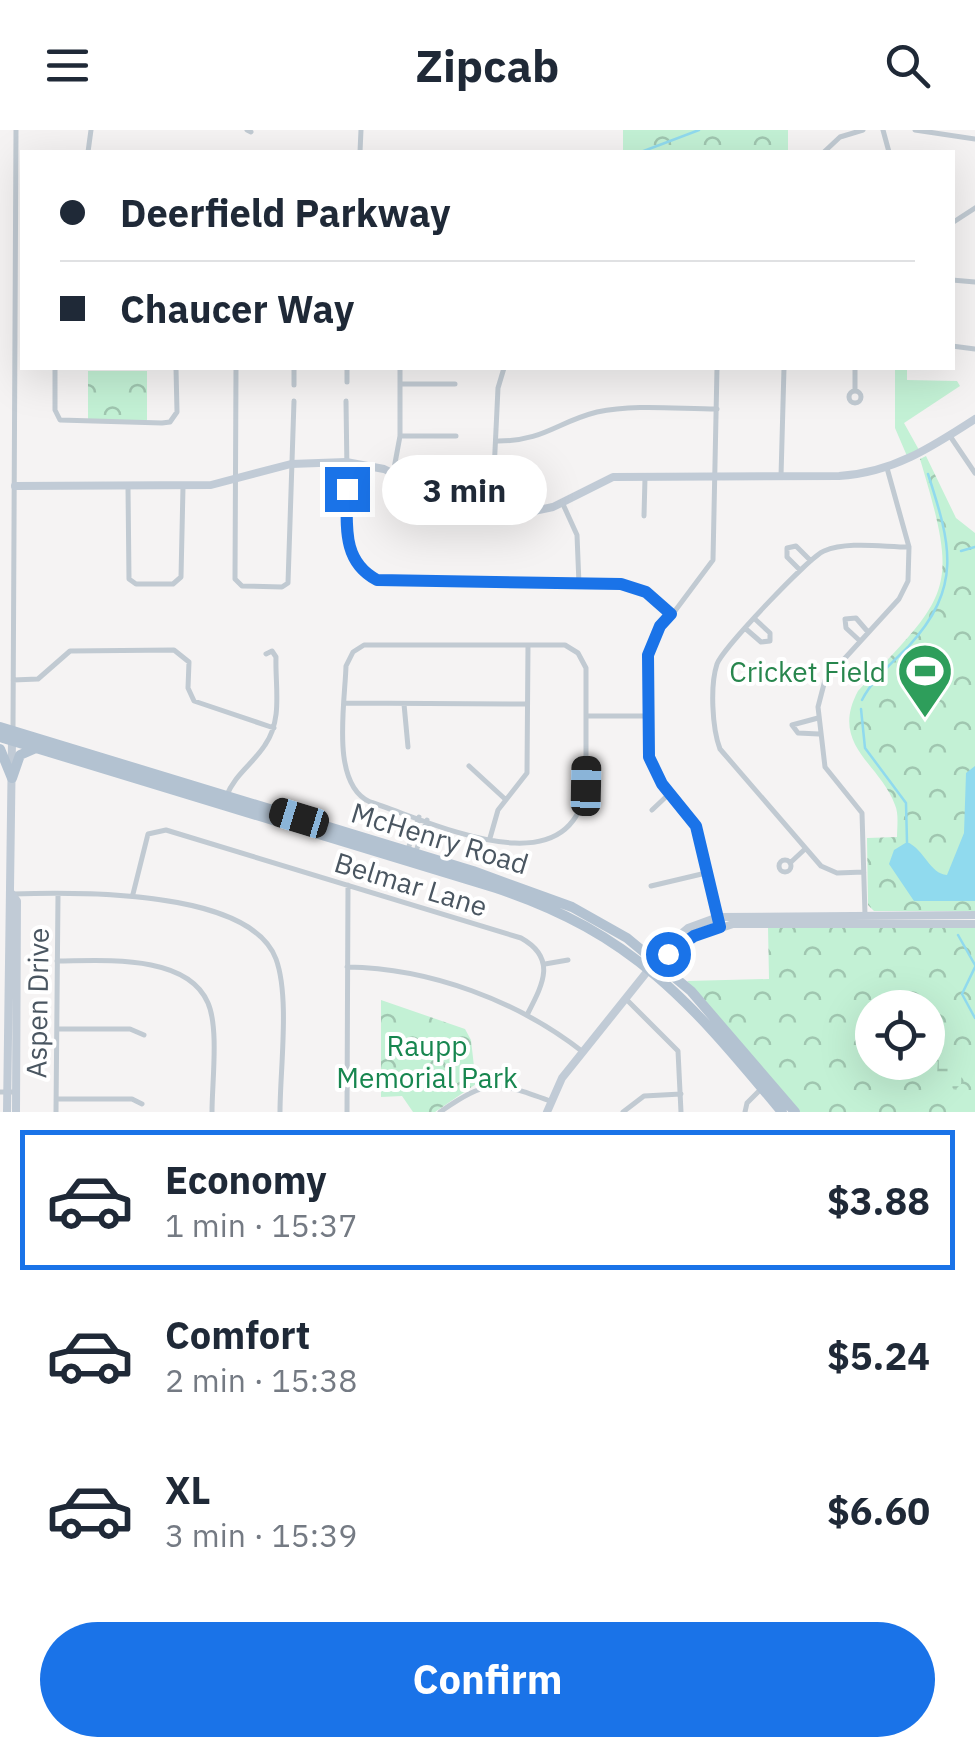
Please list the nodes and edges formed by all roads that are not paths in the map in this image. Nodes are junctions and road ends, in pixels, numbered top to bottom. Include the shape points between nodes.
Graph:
1 (16, 130) edge
2 (863, 130) edge
3 (915, 130) edge
4 (975, 139) edge
5 (826, 150) edge
6 (55, 370) edge
7 (176, 370) edge
8 (236, 370) edge
9 (294, 370) edge
10 (347, 370) edge
11 (400, 370) edge
12 (503, 370) edge
13 (717, 370) edge
14 (784, 370) edge
15 (855, 370) edge
16 (347, 382) dead end
17 (294, 384) dead end
18 (400, 384) junction
19 (456, 384) dead end
20 (856, 391) dead end
21 (346, 401) dead end
22 (294, 402) dead end
23 (716, 410) junction
24 (975, 418) edge
25 (400, 436) junction
26 (456, 436) dead end
27 (950, 436) junction
28 (498, 440) junction
29 (346, 462) junction
30 (291, 464) junction
31 (887, 468) junction
32 (393, 474) junction
33 (975, 474) edge
34 (644, 476) junction
35 (716, 476) junction
36 (781, 476) junction
37 (236, 480) junction
38 (16, 486) junction
39 (128, 486) junction
40 (183, 487) junction
41 (423, 489) junction
42 (436, 495) junction
43 (562, 502) junction
44 (492, 516) junction
45 (644, 516) dead end
46 (909, 547) junction
47 (810, 560) junction
48 (800, 570) junction
49 (579, 584) junction
50 (671, 614) junction
51 (755, 619) junction
52 (746, 629) junction
53 (868, 632) junction
54 (860, 641) junction
55 (528, 645) junction
56 (276, 665) dead end
57 (13, 680) junction
58 (346, 703) junction
59 (404, 704) junction
60 (527, 704) junction
61 (587, 716) junction
62 (648, 716) junction
63 (818, 718) junction
64 (0, 727) edge
65 (274, 728) junction
66 (819, 734) junction
67 (12, 736) junction
68 (0, 737) edge
69 (408, 747) dead end
70 (36, 748) junction
71 (0, 749) edge
72 (469, 766) dead end
73 (12, 778) junction
74 (670, 793) junction
75 (225, 800) junction
76 (505, 800) junction
77 (652, 810) dead end
78 (0, 818) edge
79 (13, 818) junction
80 (419, 818) junction
81 (427, 820) junction
82 (490, 838) junction
83 (805, 849) junction
84 (410, 857) junction
85 (790, 863) dead end
86 (708, 872) junction
87 (864, 872) junction
88 (348, 885) junction
89 (651, 886) dead end
90 (12, 894) junction
91 (58, 894) junction
92 (134, 894) junction
93 (865, 915) junction
94 (975, 915) edge
95 (719, 922) junction
96 (975, 924) edge
97 (568, 960) dead end
98 (58, 961) junction
99 (655, 963) junction
100 (545, 964) junction
101 (347, 967) junction
102 (626, 999) junction
103 (528, 1013) junction
104 (57, 1030) junction
105 (144, 1035) dead end
106 (583, 1052) junction
107 (762, 1088) junction
108 (681, 1094) junction
109 (8, 1096) edge
110 (56, 1099) junction
111 (550, 1101) junction
112 (142, 1104) dead end
113 (7, 1112) edge
114 (16, 1112) edge
115 (56, 1112) edge
116 (212, 1112) edge
117 (280, 1112) edge
118 (347, 1112) edge
119 (440, 1112) edge
120 (547, 1112) edge
121 (623, 1112) edge
122 (681, 1112) edge
123 (745, 1112) edge
124 (782, 1112) edge
125 (796, 1112) edge

1 - 38 street
2 - 5 street
3 - 4 street
6 - 7 street via 60,420 148,423 174,418
8 - 37 street
9 - 17 street
10 - 16 street
11 - 18 street
12 - 28 street
13 - 23 street
14 - 36 street
15 - 20 street
18 - 19 street
18 - 25 street
21 - 29 street
22 - 30 street
23 - 28 street via 616,409 530,440
23 - 35 street
24 - 27 street
25 - 26 street
25 - 32 street
27 - 31 street
27 - 33 street
28 - 44 street
29 - 30 street
29 - 32 street
29 - 49 street via 349,549 370,576 392,582
30 - 37 street
30 - 37 street via 290,576 282,587 242,586 235,579
31 - 36 street via 854,476
31 - 46 street
32 - 41 street
34 - 35 street
34 - 43 street via 602,480
34 - 45 street
35 - 36 street
35 - 50 street via 713,560
37 - 40 street
38 - 39 street
38 - 57 street
39 - 40 street
39 - 40 street via 129,579 136,584 180,581
41 - 42 street
41 - 42 street via 416,517 423,517
42 - 44 street
43 - 44 street
43 - 49 street via 577,536
46 - 47 street via 839,548
46 - 53 street via 908,581
47 - 48 street
47 - 48 street via 796,546 787,548
48 - 51 street
49 - 50 street via 630,585
50 - 62 street via 648,655
51 - 52 street
51 - 52 street via 770,641
52 - 83 street via 717,663 716,740
53 - 54 street
53 - 54 street via 848,617 846,628
54 - 63 street via 825,680
55 - 58 street via 364,645 346,666
55 - 60 street
55 - 61 street via 565,645 584,659
56 - 65 street
57 - 65 street via 38,679 77,650 174,650 188,660 194,702
57 - 67 street
58 - 59 street
58 - 80 street via 348,785 364,800
59 - 60 street
59 - 69 street
60 - 76 street via 527,772
61 - 62 street
61 - 82 street via 584,803 568,829 530,846
62 - 74 street via 649,757
63 - 66 street
63 - 66 street via 797,720 792,728
64 - 67 main road, McHenry Road
65 - 75 street via 235,776
66 - 87 street via 825,767 862,813
67 - 68 main road, McHenry Road
67 - 70 main road, McHenry Road
67 - 73 street
67 - 75 main road, McHenry Road
70 - 73 main road via 20,755
70 - 75 main road, McHenry Road
71 - 73 main road
72 - 76 street
73 - 79 street
74 - 77 street
74 - 86 street via 696,826
75 - 84 main road, McHenry Road
76 - 82 street
78 - 79 street
79 - 90 street
80 - 81 street
80 - 84 street
81 - 82 street
81 - 84 street
83 - 85 street
83 - 87 street via 828,870
84 - 99 main road, McHenry Road via 555,899 605,924
86 - 89 street
86 - 95 street
87 - 93 street
88 - 92 street, Belmar Lane via 161,830 146,838
88 - 100 street, Belmar Lane via 521,938
88 - 101 street
90 - 91 street
90 - 109 street
91 - 92 street
91 - 98 street, Aspen Drive
92 - 117 street via 238,922 268,944 280,978
93 - 94 street
93 - 95 street
95 - 96 street
95 - 99 street via 688,928
97 - 100 street
98 - 104 street, Aspen Drive
98 - 116 street via 140,962 194,984 212,1016
99 - 102 street
99 - 107 main road, McHenry Road
99 - 125 main road, McHenry Road via 709,1010
100 - 103 street
101 - 103 street via 390,969
101 - 118 street
102 - 106 street
102 - 108 street via 678,1051
103 - 106 street
104 - 105 street via 130,1029
104 - 110 street, Aspen Drive
106 - 111 street
107 - 123 street
107 - 124 main road, McHenry Road
108 - 121 street via 644,1096
108 - 122 street
109 - 113 street
109 - 114 street
110 - 112 street
110 - 115 street, Aspen Drive
111 - 119 street via 493,1084
111 - 120 street

